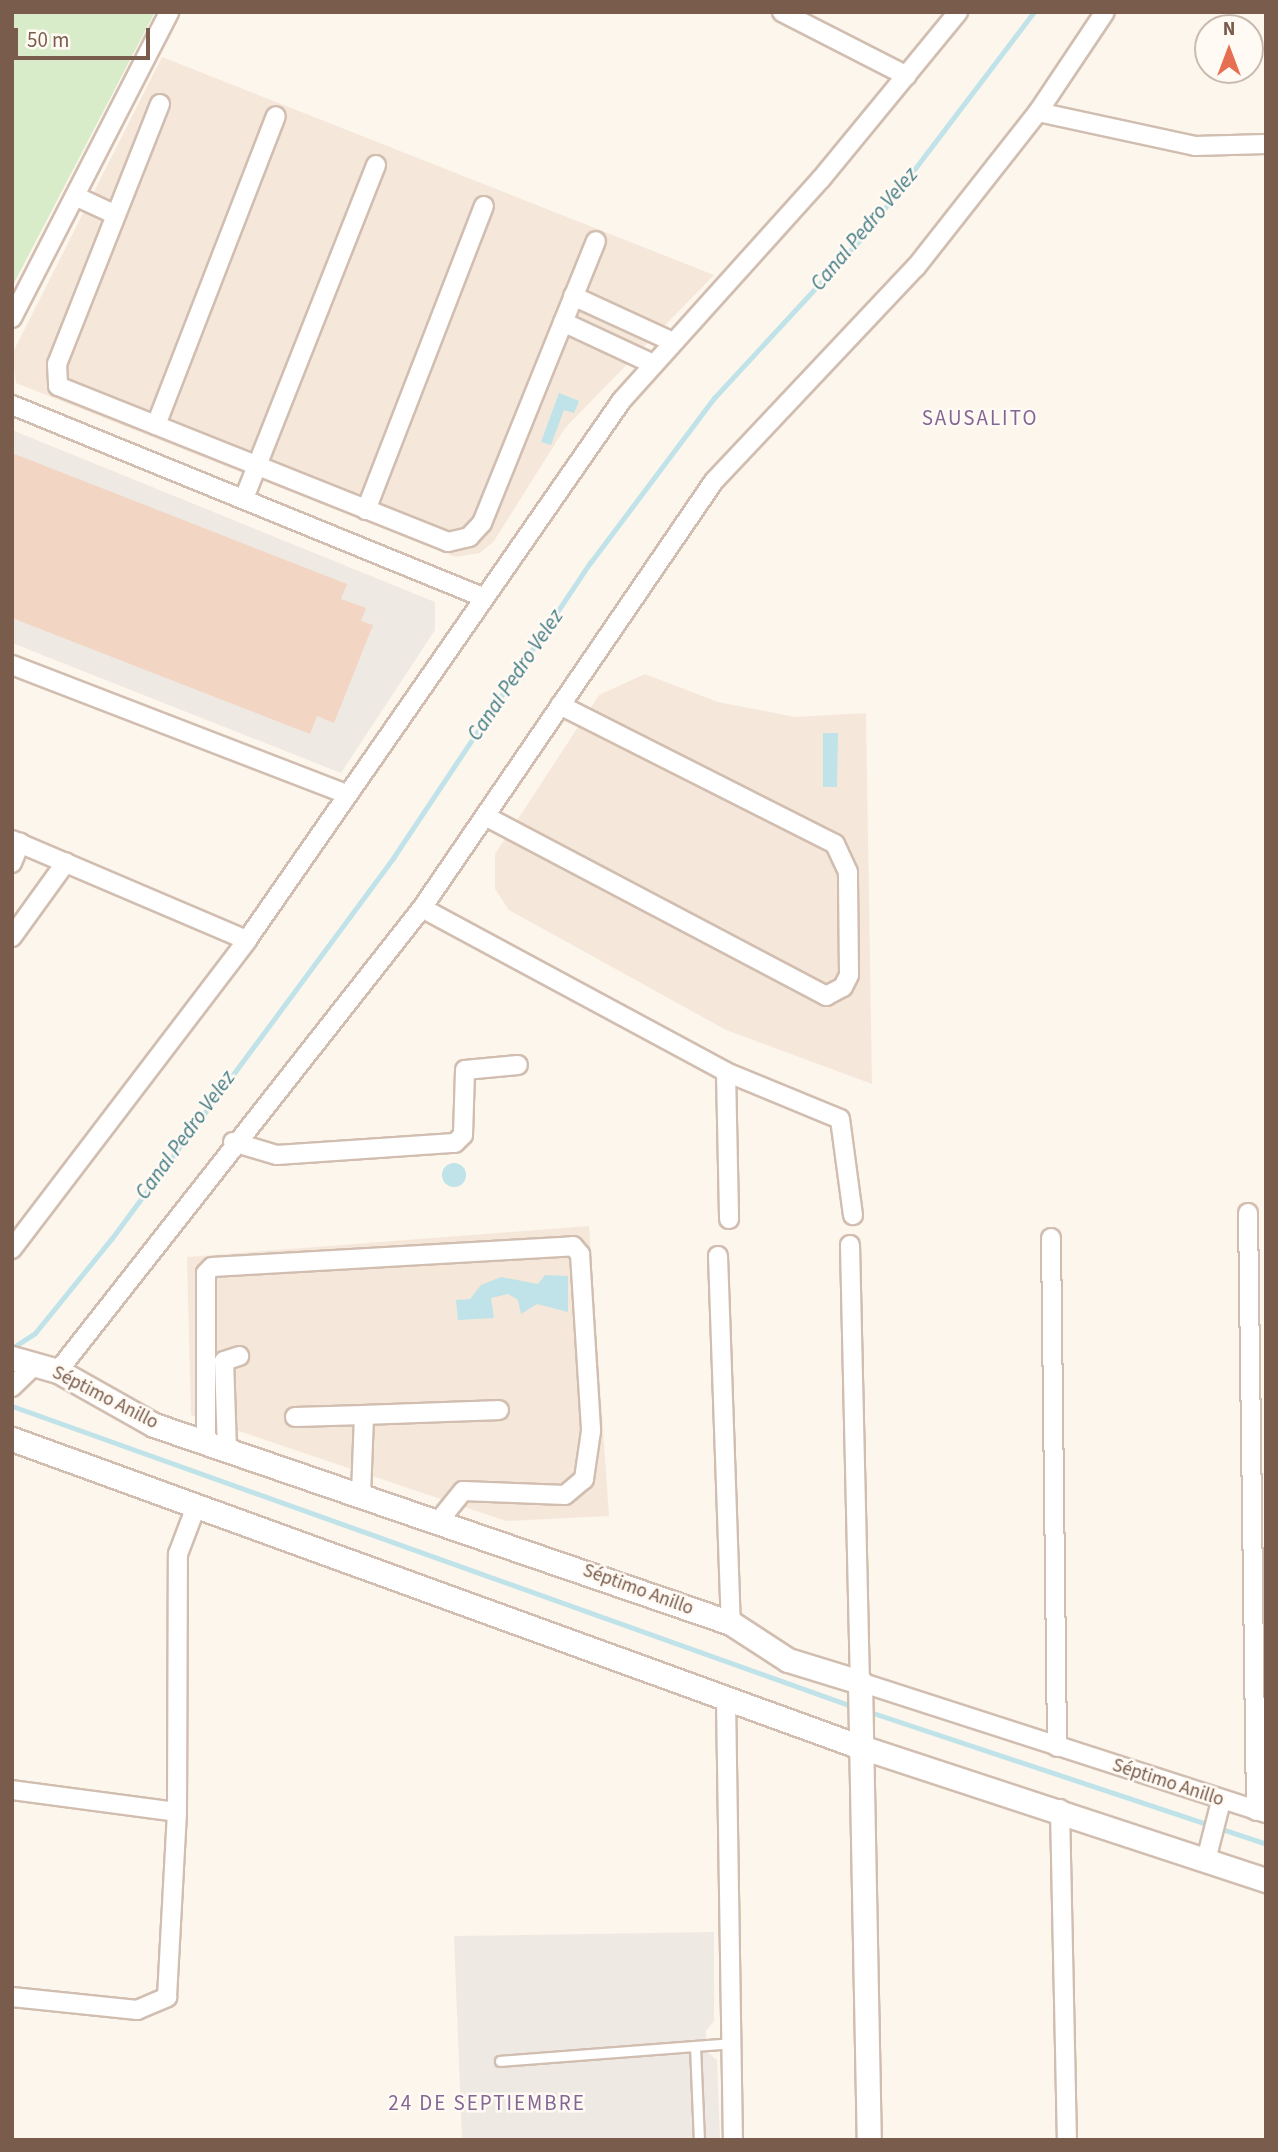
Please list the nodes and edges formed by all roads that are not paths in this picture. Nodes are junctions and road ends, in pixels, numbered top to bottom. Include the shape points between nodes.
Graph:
1 (169, 12) edge
2 (782, 12) edge
3 (958, 12) edge
4 (1105, 12) edge
5 (907, 76) junction
6 (160, 104) dead end
7 (1038, 113) junction
8 (276, 116) dead end
9 (1266, 144) edge
10 (376, 165) dead end
11 (75, 196) junction
12 (484, 206) dead end
13 (116, 215) junction
14 (596, 241) dead end
15 (573, 296) junction
16 (12, 318) edge
17 (563, 322) junction
18 (671, 341) junction
19 (651, 363) junction
20 (12, 405) edge
21 (156, 425) junction
22 (258, 467) junction
23 (245, 496) junction
24 (366, 510) junction
25 (480, 596) junction
26 (12, 665) edge
27 (559, 705) junction
28 (346, 794) junction
29 (485, 816) junction
30 (16, 841) edge
31 (66, 862) junction
32 (12, 863) edge
33 (422, 908) junction
34 (13, 932) edge
35 (247, 940) junction
36 (518, 1065) dead end
37 (726, 1072) junction
38 (233, 1142) junction
39 (1248, 1213) dead end
40 (853, 1216) dead end
41 (729, 1219) dead end
42 (1051, 1238) dead end
43 (850, 1245) dead end
44 (12, 1249) edge
45 (718, 1256) dead end
46 (239, 1356) dead end
47 (25, 1362) edge
48 (58, 1371) junction
49 (12, 1387) edge
50 (499, 1410) dead end
51 (364, 1415) junction
52 (295, 1417) dead end
53 (12, 1439) edge
54 (216, 1447) junction
55 (361, 1494) junction
56 (197, 1504) junction
57 (440, 1520) junction
58 (730, 1623) junction
59 (726, 1700) junction
60 (859, 1703) junction
61 (858, 1746) junction
62 (1057, 1746) junction
63 (12, 1790) edge
64 (1221, 1801) junction
65 (1060, 1809) junction
66 (177, 1812) junction
67 (1261, 1812) edge
68 (1210, 1851) junction
69 (1266, 1880) edge
70 (12, 1997) edge
71 (732, 2043) junction
72 (695, 2046) junction
73 (500, 2061) dead end
74 (699, 2140) edge
75 (733, 2140) edge
76 (869, 2140) edge
77 (1067, 2140) edge

1 - 11 street
2 - 5 street
3 - 5 street
4 - 7 street
5 - 18 street
6 - 13 street
7 - 9 street via 1195,146
7 - 27 street via 916,267 714,481
8 - 21 street
10 - 22 street
11 - 13 street
11 - 16 street
12 - 24 street
13 - 21 street via 54,380 65,391
14 - 15 street
15 - 17 street
15 - 18 street
17 - 19 street
17 - 24 street via 476,532 447,542
18 - 19 street
19 - 25 street
20 - 23 street
21 - 22 street
22 - 23 street
22 - 24 street
23 - 25 street
25 - 28 street
26 - 28 street
27 - 29 street
27 - 29 street via 835,844 848,872 849,975 843,987 826,996
28 - 35 street
29 - 33 street
30 - 31 street
30 - 32 street
31 - 34 street
31 - 35 street
33 - 37 street
33 - 38 street
35 - 44 street
36 - 38 street via 465,1070 463,1135 455,1143 277,1155
37 - 40 street via 843,1121
37 - 41 street
38 - 48 street
39 - 67 street
42 - 62 street
43 - 60 street
45 - 58 street
46 - 54 street via 224,1362
47 - 48 street, Séptimo Anillo
47 - 49 street
48 - 54 street, Séptimo Anillo via 154,1424
50 - 51 street
51 - 52 street
51 - 55 street
53 - 56 street
54 - 55 street, Séptimo Anillo
54 - 57 street via 206,1273 212,1266 573,1246 580,1254 591,1431 584,1479 565,1495 463,1491
55 - 57 street, Séptimo Anillo
56 - 59 street
56 - 66 street via 178,1554
57 - 58 street, Séptimo Anillo
58 - 60 street, Séptimo Anillo
59 - 61 street
59 - 71 street
60 - 61 street
60 - 62 street, Séptimo Anillo
61 - 65 street
61 - 76 street
62 - 64 street, Séptimo Anillo
63 - 66 street
64 - 67 street, Séptimo Anillo
64 - 68 street
65 - 68 street
65 - 77 street
66 - 70 street via 167,1997 137,2010
68 - 69 street
71 - 72 lane
71 - 75 street
72 - 73 lane
72 - 74 lane

